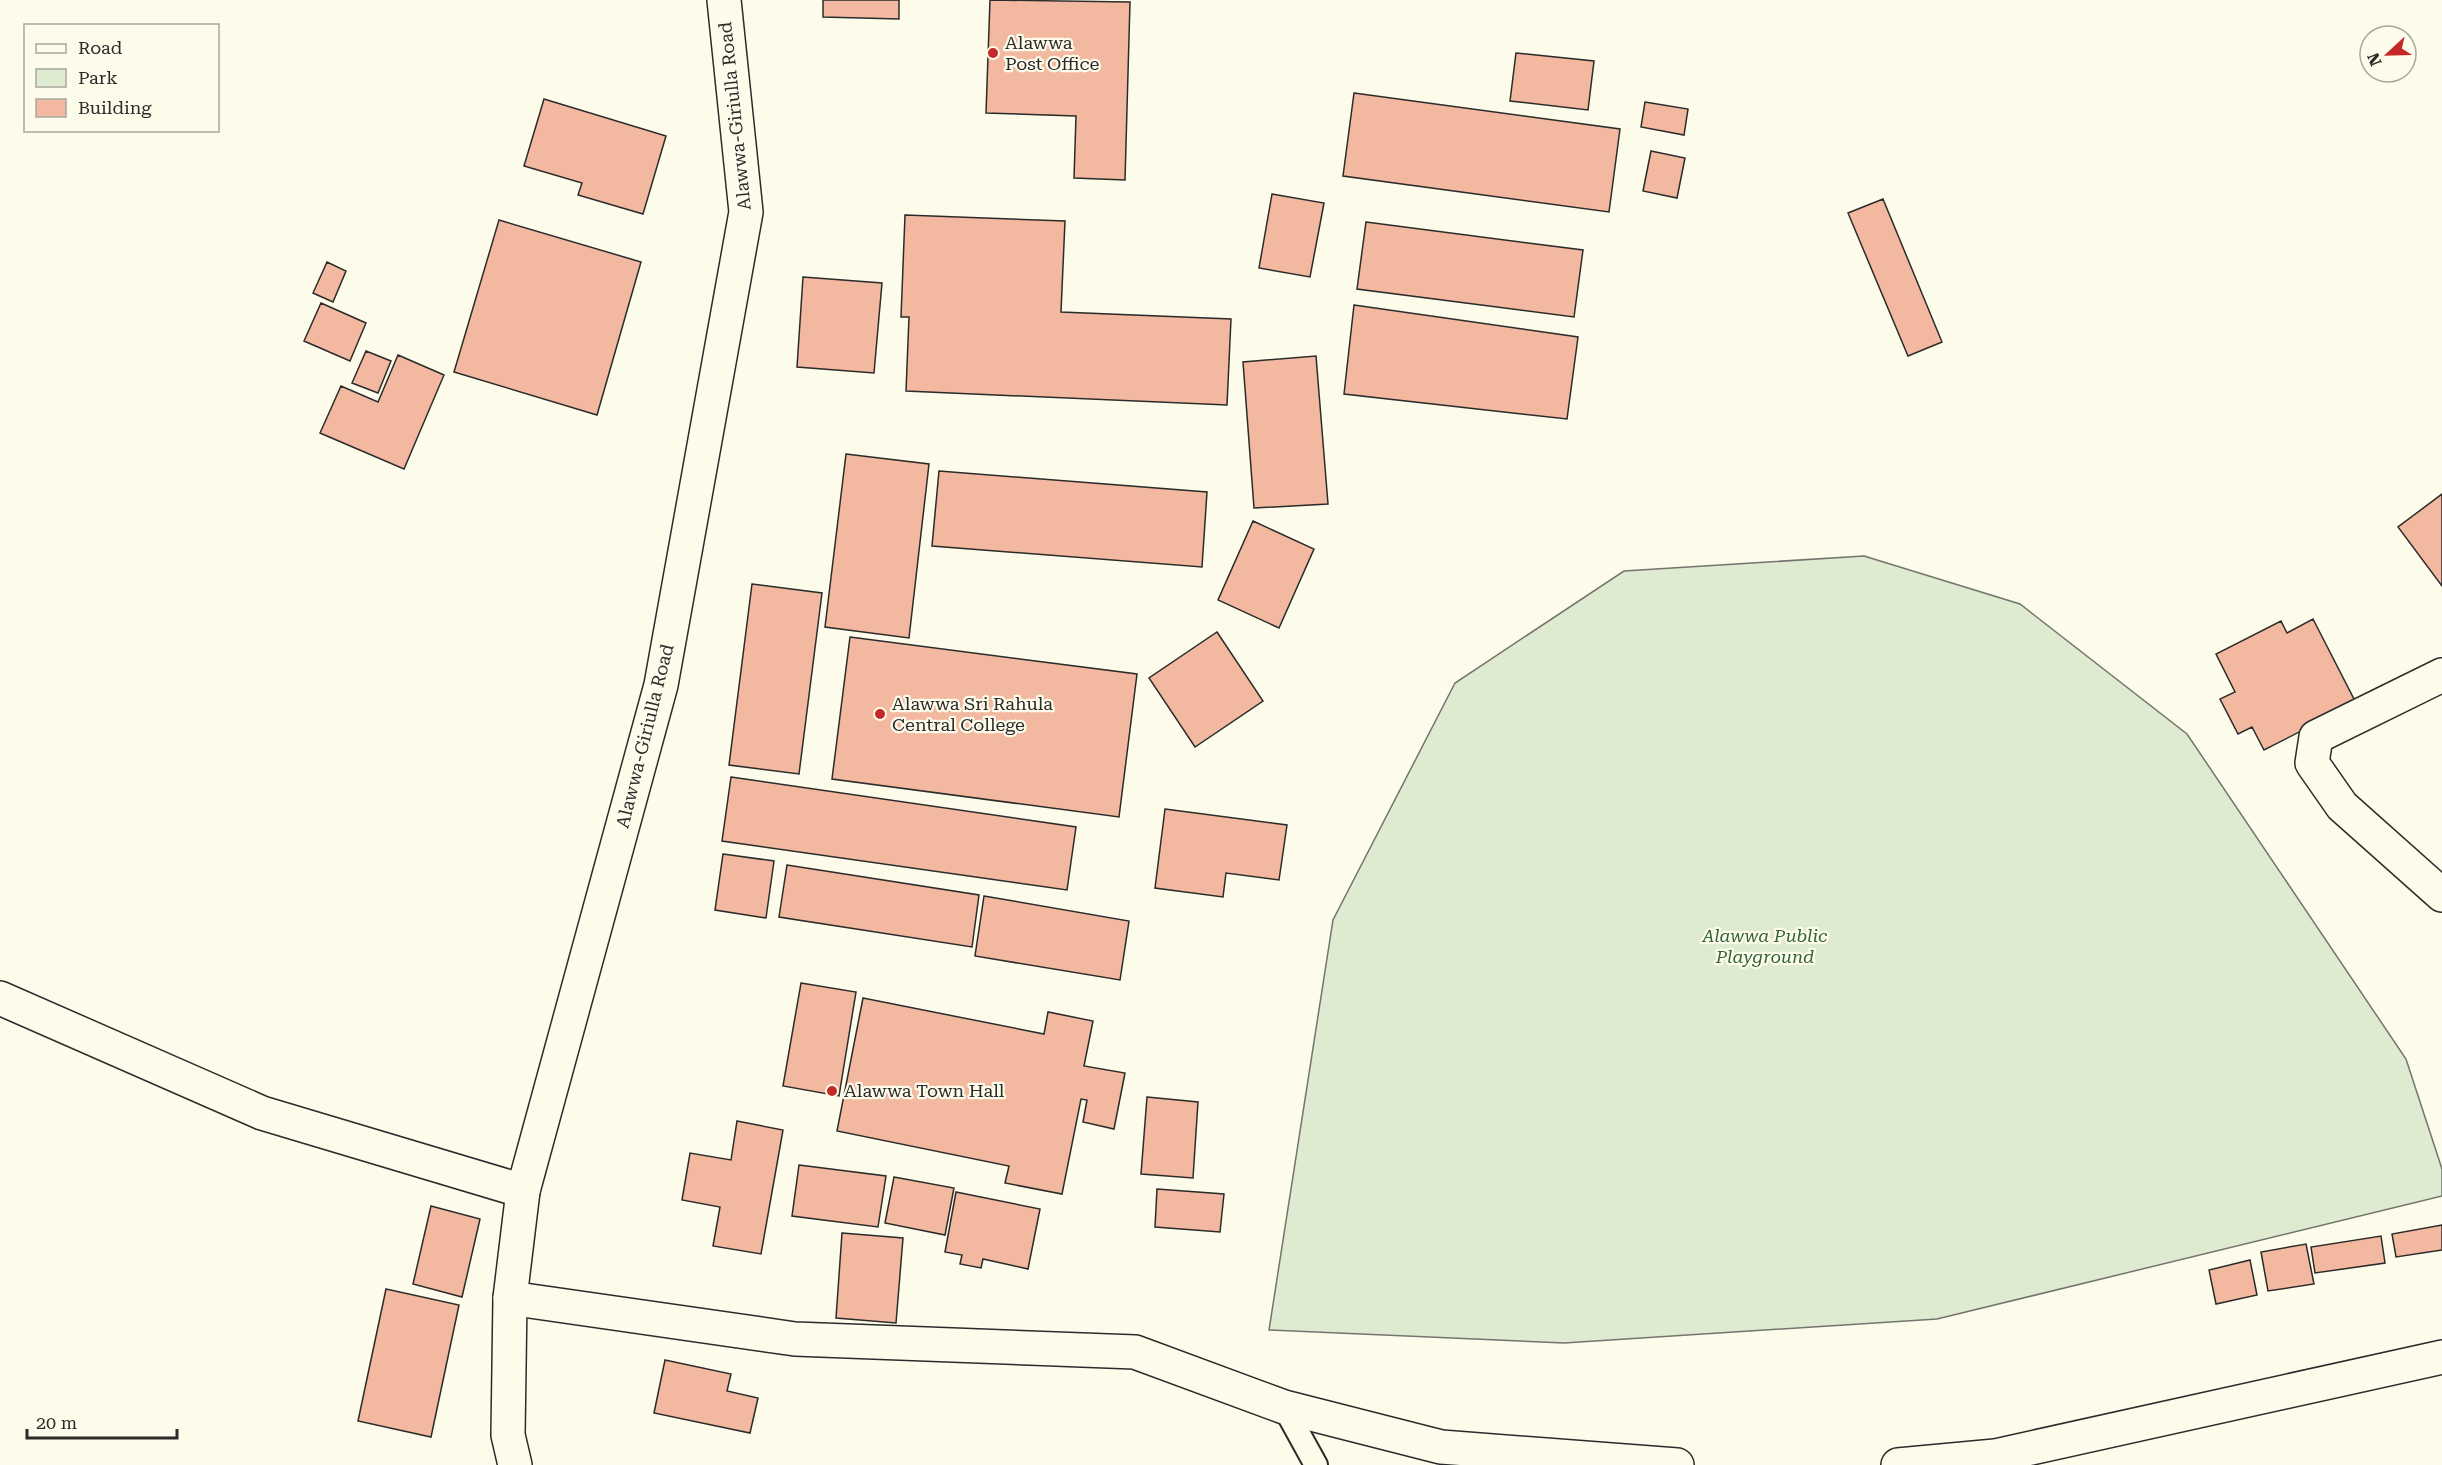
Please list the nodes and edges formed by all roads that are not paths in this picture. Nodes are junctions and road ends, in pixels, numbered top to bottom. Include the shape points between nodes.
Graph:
1 (724, 0) edge
2 (2442, 675) edge
3 (2442, 895) edge
4 (0, 998) edge
5 (523, 1191) junction
6 (510, 1298) junction
7 (2442, 1357) edge
8 (1284, 1407) junction
9 (514, 1465) edge
10 (1316, 1465) edge
11 (1665, 1465) edge
12 (1898, 1465) edge

1 - 5 street, Alawwa-Giriulla Road via 746,212 661,686
2 - 3 street via 2316,737 2312,764 2342,806
4 - 5 street via 262,1113
5 - 6 street, Alawwa-Giriulla Road
6 - 8 street via 795,1339 1136,1352
6 - 9 street, Alawwa-Giriulla Road via 508,1435
7 - 12 street via 1995,1456
8 - 10 lane
8 - 11 street via 1441,1447

